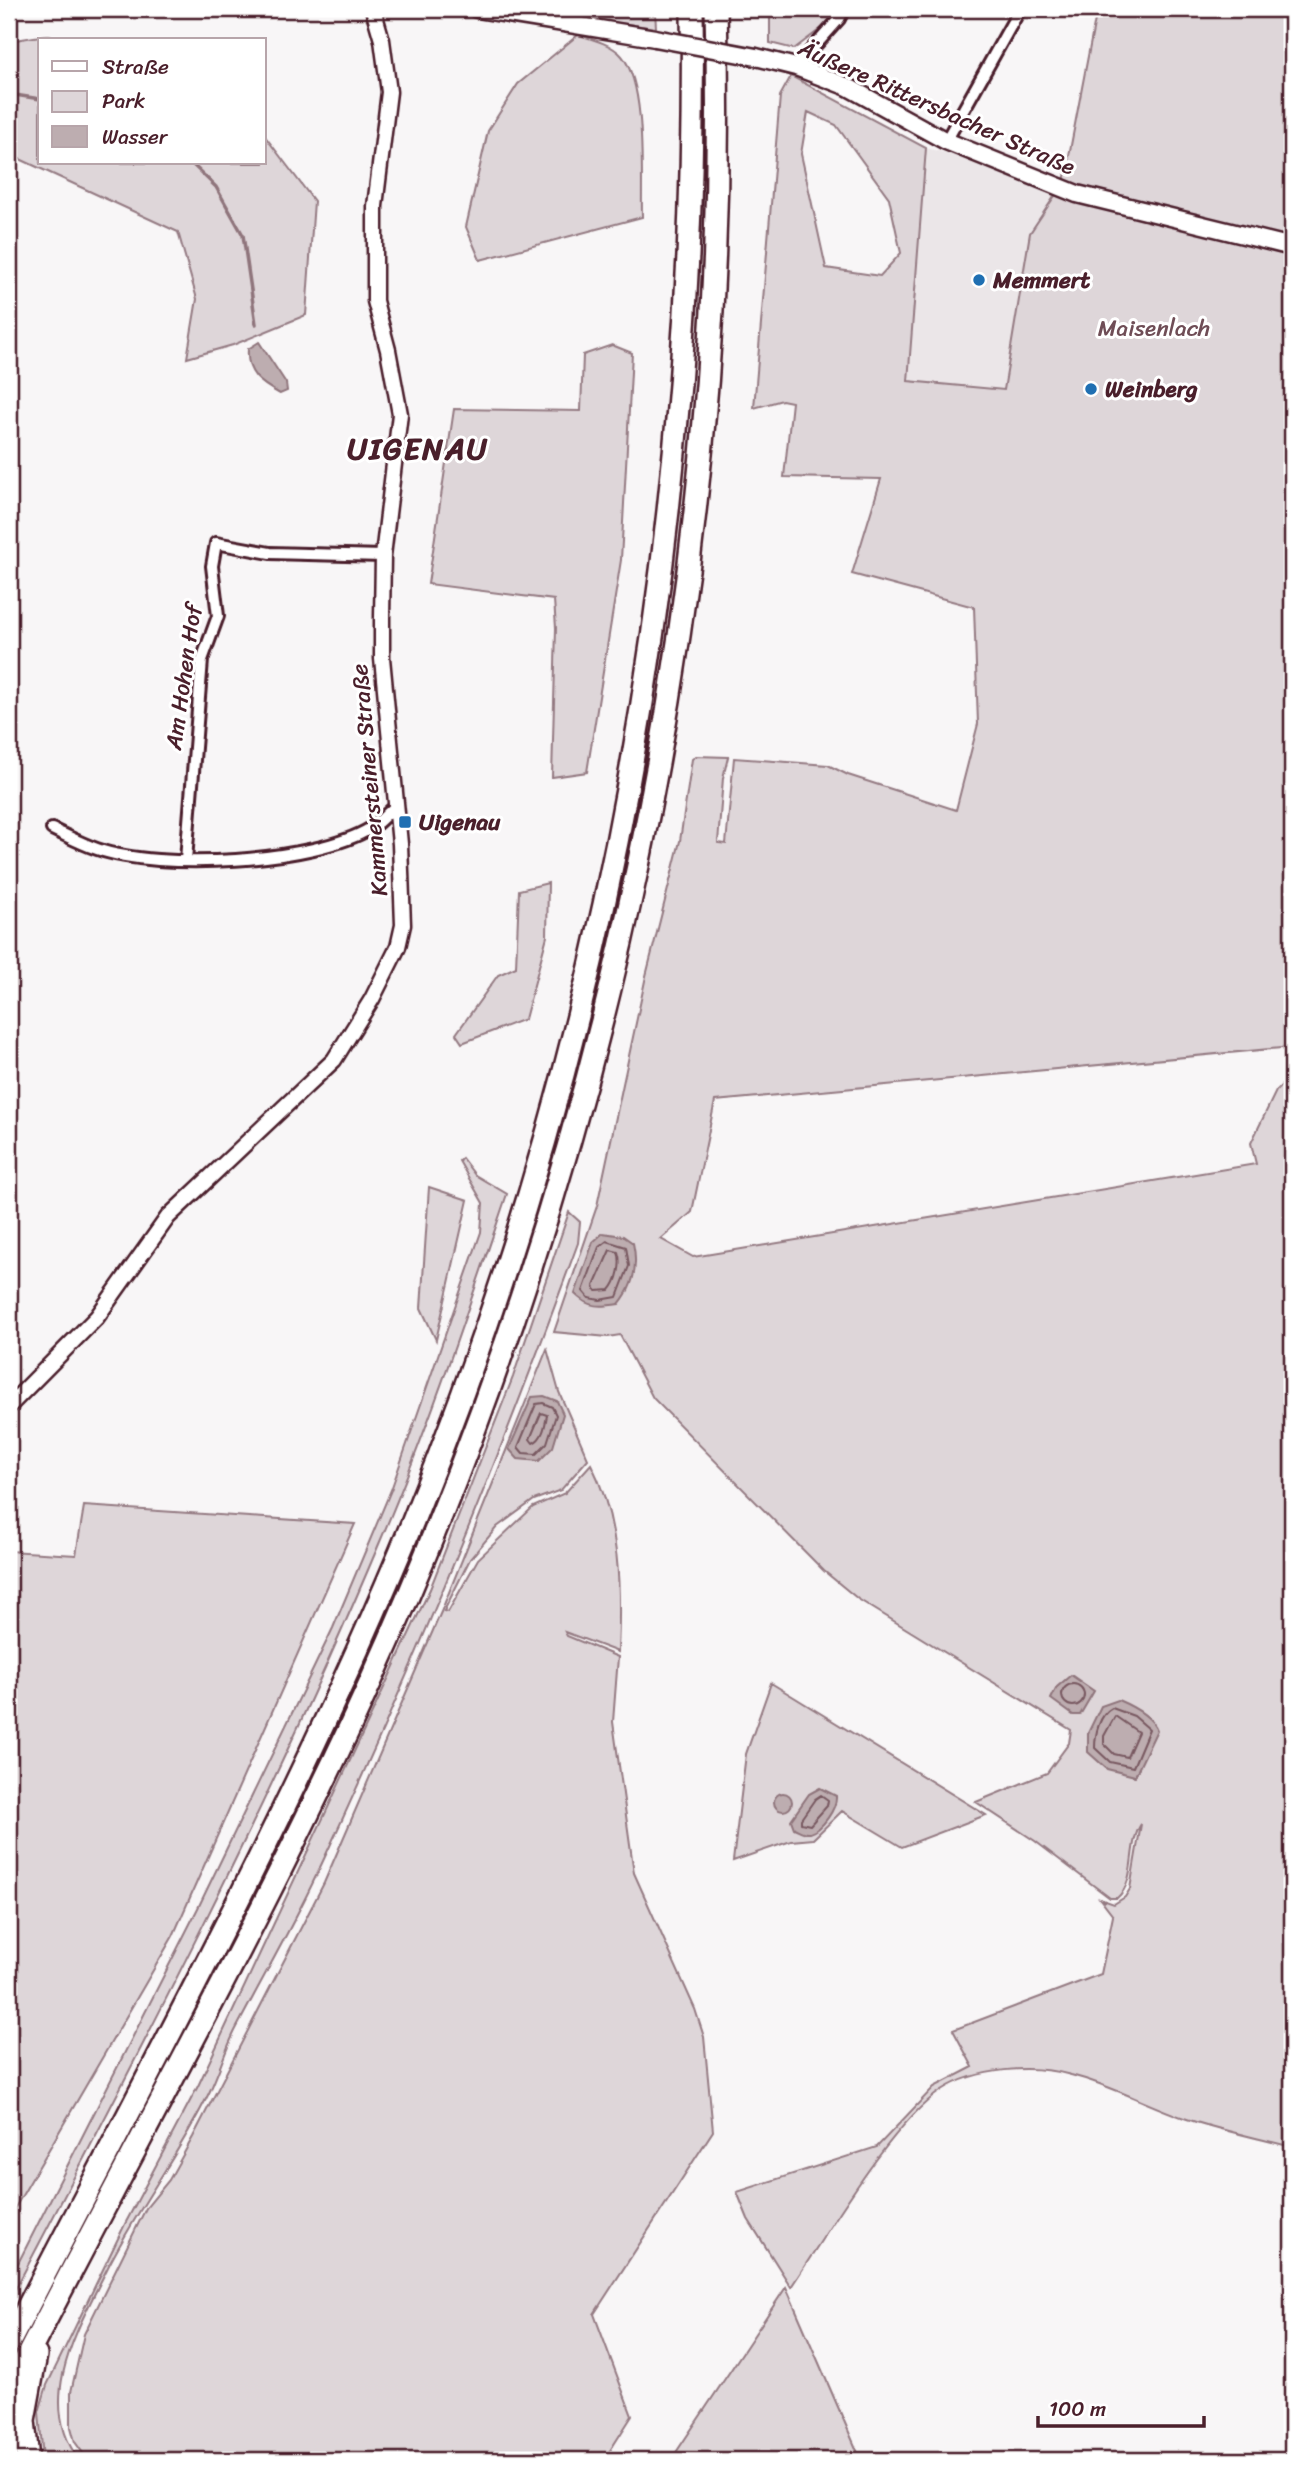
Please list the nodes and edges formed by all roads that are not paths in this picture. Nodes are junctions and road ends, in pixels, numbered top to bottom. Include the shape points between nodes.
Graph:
1 (373, 9) edge
2 (477, 9) edge
3 (692, 9) edge
4 (716, 9) edge
5 (844, 9) edge
6 (1020, 9) edge
7 (796, 66) junction
8 (946, 141) junction
9 (1292, 247) edge
10 (383, 556) junction
11 (395, 807) junction
12 (52, 829) dead end
13 (186, 860) junction
14 (9, 1406) edge
15 (43, 2324) junction
16 (9, 2343) edge
17 (9, 2392) edge
18 (28, 2460) edge

1 - 10 street, Kammersteiner Straße via 389,92 375,206 375,301 400,414
2 - 7 main road, Äußere Rittersbacher Straße, bridge
3 - 16 highway via 692,172 685,331 662,576 636,755 612,871 575,1035 545,1141 453,1419 365,1633 254,1866
4 - 15 highway via 714,248 694,522 664,728 639,857 570,1143 493,1378 372,1678 286,1863
5 - 7 street
6 - 8 street
7 - 8 main road, Äußere Rittersbacher Straße via 848,87
8 - 9 main road, Äußere Rittersbacher Straße via 1077,194
10 - 11 street, Kammersteiner Straße via 382,658
10 - 13 street, Am Hohen Hof via 270,554 216,543 212,566 218,616 202,660
11 - 13 street via 370,828 313,850 245,859
11 - 14 street, Kammersteiner Straße via 403,925 398,947 348,1041 315,1080 168,1217 97,1317
12 - 13 street via 98,849 133,857
15 - 17 highway
15 - 18 highway via 24,2420

